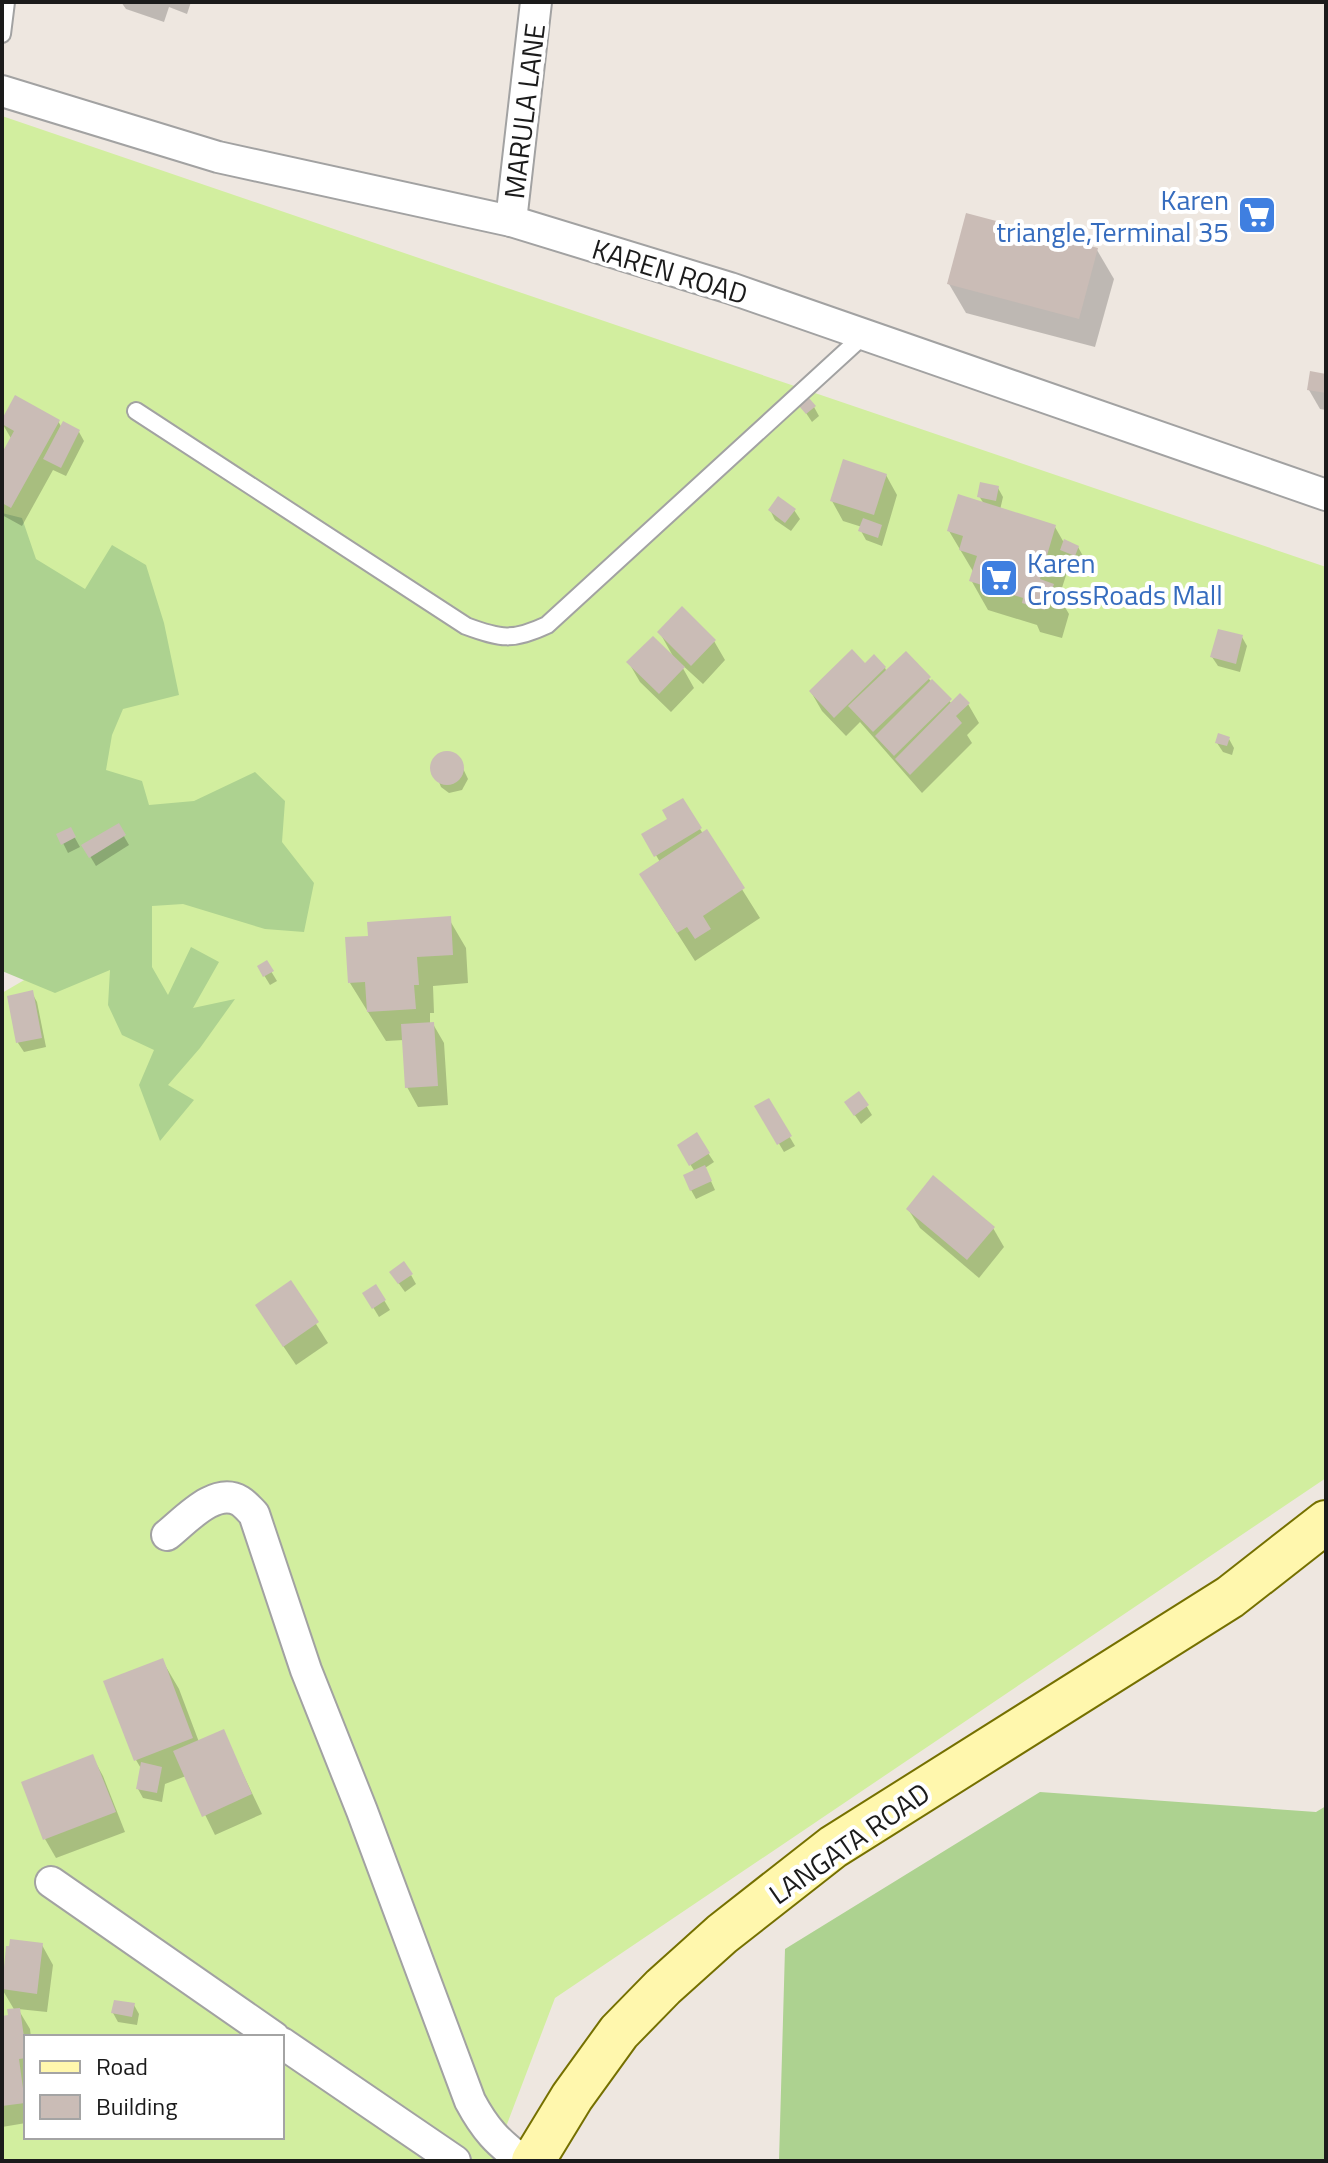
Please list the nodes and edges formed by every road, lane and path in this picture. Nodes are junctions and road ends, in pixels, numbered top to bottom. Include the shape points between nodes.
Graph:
1 (6, 2) edge
2 (536, 2) edge
3 (2, 34) edge
4 (2, 91) edge
5 (511, 221) junction
6 (864, 335) junction
7 (136, 411) dead end
8 (1326, 495) edge
9 (1326, 1522) edge
10 (167, 1535) dead end
11 (1326, 1552) edge
12 (1230, 1597) junction
13 (51, 1882) dead end
14 (271, 2035) edge
15 (284, 2044) edge
16 (455, 2161) edge
17 (523, 2161) edge
18 (533, 2161) edge

1 - 3 lane
2 - 5 street, MARULA LANE
4 - 5 street, KAREN ROAD via 218,157
5 - 6 street, KAREN ROAD
6 - 7 lane via 547,625 521,637 492,636 466,626
6 - 8 street, KAREN ROAD
9 - 12 main road, LANGATA ROAD
10 - 17 street via 222,1497 239,1500 254,1514 306,1670 470,2101 496,2141
11 - 12 main road, LANGATA ROAD
12 - 18 main road, LANGATA ROAD via 833,1847 722,1934 619,2032
13 - 14 street
15 - 16 street

